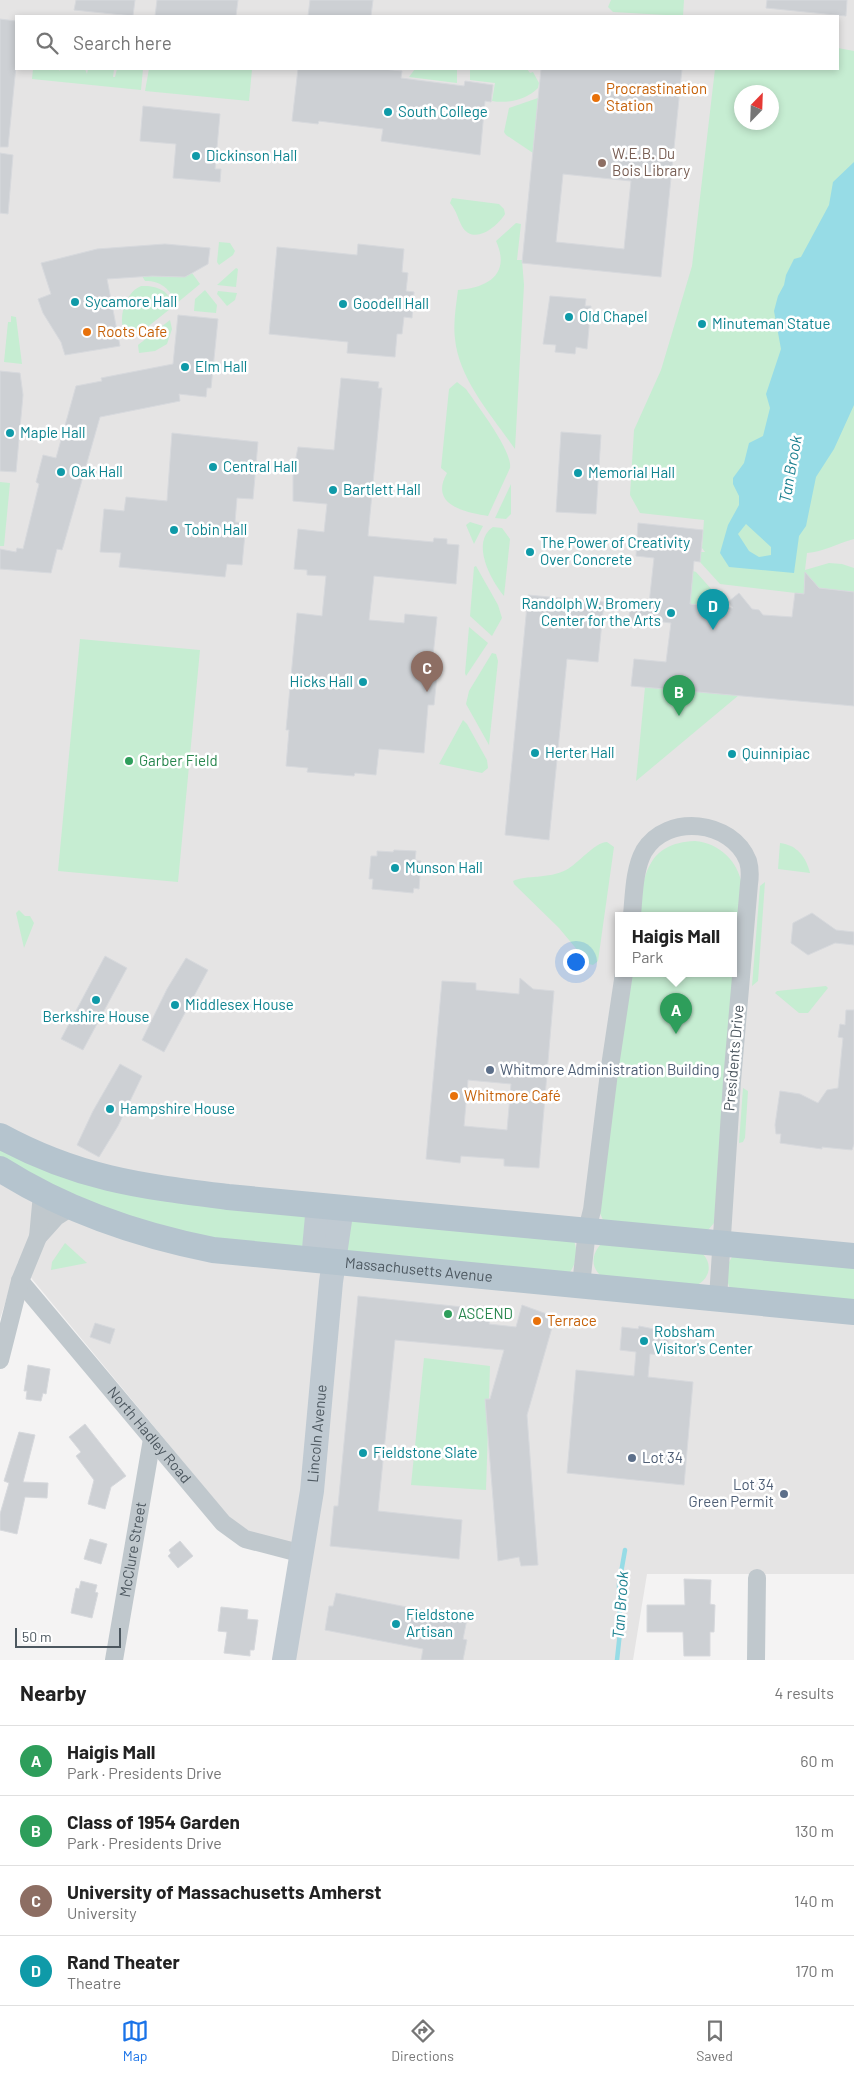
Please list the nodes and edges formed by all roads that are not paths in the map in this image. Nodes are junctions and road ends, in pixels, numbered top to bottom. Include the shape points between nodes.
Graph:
1 (632, 912) edge
2 (623, 977) edge
3 (0, 1136) edge
4 (0, 1168) edge
5 (42, 1194) junction
6 (330, 1206) junction
7 (70, 1208) junction
8 (587, 1230) junction
9 (38, 1238) junction
10 (722, 1244) junction
11 (854, 1256) edge
12 (324, 1261) junction
13 (20, 1280) junction
14 (581, 1285) junction
15 (718, 1298) junction
16 (854, 1312) edge
17 (0, 1360) edge
18 (152, 1439) junction
19 (303, 1554) junction
20 (757, 1578) dead end
21 (114, 1660) edge
22 (284, 1660) edge
23 (756, 1660) edge

1 - 10 street, Presidents Drive via 640,860 645,850 663,833 678,827 695,826 716,830 729,837 749,863
2 - 8 street
3 - 6 main road via 58,1164 125,1183
4 - 5 main road, Massachusetts Avenue
5 - 7 main road, Massachusetts Avenue
5 - 9 street
6 - 8 main road
6 - 12 street, Lincoln Avenue
7 - 9 street via 56,1217
7 - 12 main road, Massachusetts Avenue via 178,1243 237,1253
8 - 10 main road
8 - 14 street
9 - 13 street
10 - 11 main road
10 - 15 street, Presidents Drive
12 - 14 main road, Massachusetts Avenue
12 - 19 street, Lincoln Avenue via 314,1474
13 - 17 street
13 - 18 street, North Hadley Road
14 - 15 main road, Massachusetts Avenue
15 - 16 main road, Massachusetts Avenue
18 - 19 street, North Hadley Road via 211,1511 233,1532 262,1545
18 - 21 street, McClure Street
19 - 22 street, Lincoln Avenue
20 - 23 street

